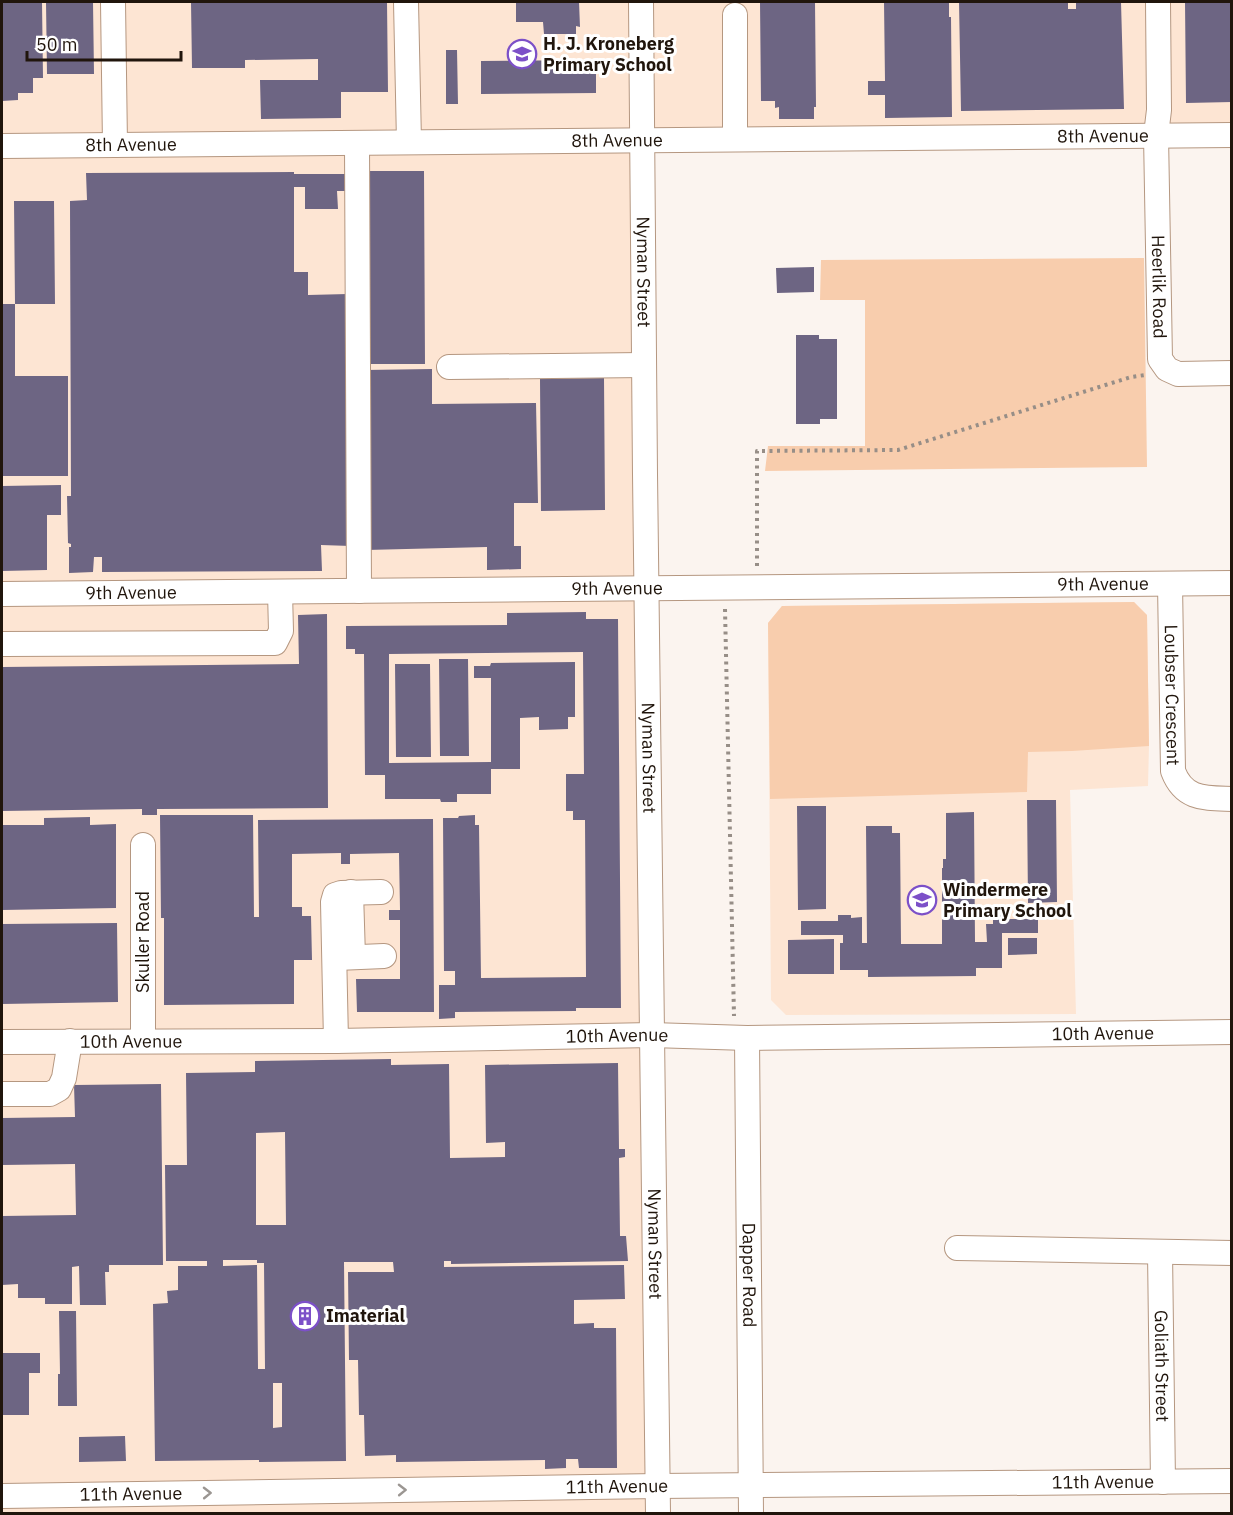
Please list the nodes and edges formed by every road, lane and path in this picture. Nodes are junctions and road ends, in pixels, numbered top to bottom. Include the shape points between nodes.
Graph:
1 (114, 2) edge
2 (406, 2) edge
3 (641, 2) edge
4 (1158, 2) edge
5 (735, 15) dead end
6 (1156, 135) junction
7 (1232, 135) edge
8 (735, 139) junction
9 (642, 140) junction
10 (410, 142) junction
11 (357, 144) junction
12 (115, 145) junction
13 (2, 146) edge
14 (644, 365) junction
15 (449, 367) dead end
16 (1173, 372) junction
17 (1232, 373) edge
18 (1232, 583) edge
19 (1170, 584) junction
20 (757, 587) junction
21 (647, 588) junction
22 (724, 588) junction
23 (359, 591) junction
24 (280, 592) junction
25 (2, 594) edge
26 (2, 644) edge
27 (1232, 799) edge
28 (143, 845) dead end
29 (381, 892) dead end
30 (384, 956) dead end
31 (343, 958) junction
32 (1232, 1032) edge
33 (652, 1035) junction
34 (740, 1037) junction
35 (143, 1040) junction
36 (70, 1041) junction
37 (336, 1041) junction
38 (2, 1042) edge
39 (2, 1094) edge
40 (957, 1248) dead end
41 (1160, 1252) junction
42 (1232, 1253) edge
43 (1232, 1481) edge
44 (1163, 1482) junction
45 (750, 1485) junction
46 (658, 1486) junction
47 (2, 1496) edge
48 (658, 1514) edge
49 (751, 1514) edge

1 - 12 street
2 - 10 street
3 - 9 street, Nyman Street
4 - 6 street, Heerlik Road
5 - 8 street
6 - 7 street, 8th Avenue
6 - 8 street, 8th Avenue
6 - 16 street, Heerlik Road via 1159,352 1163,364
8 - 9 street, 8th Avenue
9 - 10 street, 8th Avenue
9 - 14 street, Nyman Street
10 - 11 street, 8th Avenue
11 - 12 street, 8th Avenue
11 - 23 street
12 - 13 street, 8th Avenue
14 - 15 street
14 - 21 street, Nyman Street
16 - 17 street
16 - 20 path via 1131,377 898,450 757,451
18 - 19 street, 9th Avenue
19 - 20 street, 9th Avenue
19 - 27 street, Loubser Crescent via 1173,771 1179,785 1191,794
20 - 22 street, 9th Avenue
21 - 22 street, 9th Avenue
21 - 23 street, 9th Avenue
21 - 33 street, Nyman Street
22 - 34 path
23 - 24 street, 9th Avenue
24 - 25 street, 9th Avenue
24 - 26 street via 280,631 275,643
28 - 35 street, Skuller Road
29 - 31 street via 351,892
30 - 31 street
31 - 37 street
32 - 34 street, 10th Avenue
33 - 34 street, 10th Avenue
33 - 37 street, 10th Avenue
33 - 46 street, Nyman Street
34 - 45 street, Dapper Road
35 - 36 street, 10th Avenue
35 - 37 street, 10th Avenue
36 - 38 street, 10th Avenue
36 - 39 street via 59,1089 50,1094
40 - 41 street
41 - 42 street
41 - 44 street, Goliath Street
43 - 44 street, 11th Avenue
44 - 45 street, 11th Avenue
45 - 46 street, 11th Avenue
45 - 49 street, Dapper Road
47 -> 46 street, 11th Avenue
46 - 48 street, Nyman Street

